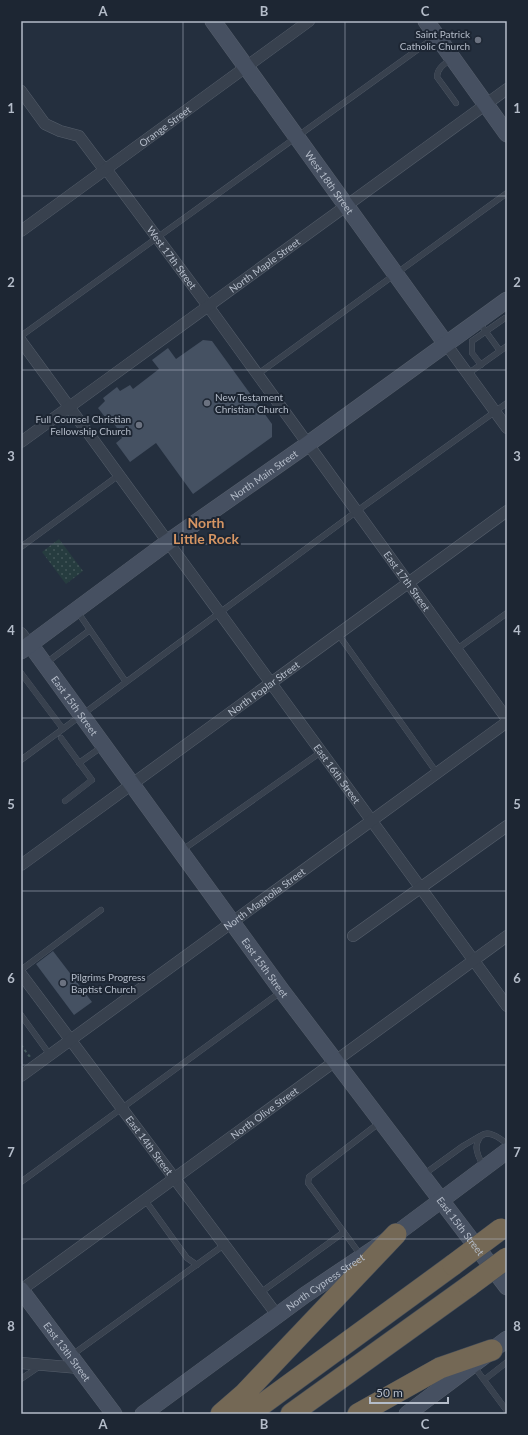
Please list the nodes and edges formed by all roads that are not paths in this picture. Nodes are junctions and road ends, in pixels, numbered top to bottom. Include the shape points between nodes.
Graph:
1 (213, 21) edge
2 (309, 21) edge
3 (426, 21) edge
4 (436, 35) junction
5 (453, 58) junction
6 (246, 66) junction
7 (507, 89) edge
8 (21, 91) edge
9 (456, 104) dead end
10 (486, 104) junction
11 (507, 134) edge
12 (296, 137) junction
13 (105, 169) junction
14 (507, 193) edge
15 (346, 206) junction
16 (21, 231) edge
17 (158, 237) junction
18 (395, 273) junction
19 (208, 306) junction
20 (504, 312) edge
21 (482, 326) junction
22 (21, 336) edge
23 (21, 342) edge
24 (446, 344) junction
25 (507, 346) edge
26 (500, 351) junction
27 (481, 364) junction
28 (469, 373) junction
29 (258, 374) junction
30 (507, 403) edge
31 (69, 407) junction
32 (495, 412) junction
33 (507, 428) edge
34 (21, 442) edge
35 (308, 444) junction
36 (119, 475) junction
37 (357, 511) junction
38 (507, 511) edge
39 (168, 542) junction
40 (21, 546) edge
41 (409, 583) junction
42 (75, 610) junction
43 (219, 613) junction
44 (507, 613) edge
45 (90, 630) junction
46 (338, 634) junction
47 (24, 642) edge
48 (457, 650) junction
49 (44, 664) junction
50 (21, 673) edge
51 (126, 682) junction
52 (271, 683) junction
53 (81, 716) junction
54 (507, 719) edge
55 (507, 722) edge
56 (63, 729) junction
57 (61, 738) dead end
58 (103, 746) junction
59 (321, 752) junction
60 (22, 759) edge
61 (79, 763) junction
62 (438, 773) junction
63 (132, 785) junction
64 (65, 801) dead end
65 (372, 821) junction
66 (507, 826) edge
67 (180, 852) junction
68 (21, 866) edge
69 (420, 888) junction
70 (102, 910) dead end
71 (232, 922) junction
72 (353, 936) dead end
73 (507, 936) edge
74 (473, 960) junction
75 (21, 970) edge
76 (21, 974) edge
77 (282, 991) junction
78 (507, 1006) edge
79 (21, 1015) edge
80 (70, 1040) junction
81 (50, 1055) junction
82 (336, 1061) junction
83 (21, 1076) edge
84 (122, 1109) junction
85 (382, 1121) junction
86 (480, 1136) junction
87 (507, 1144) edge
88 (507, 1151) edge
89 (484, 1168) junction
90 (422, 1175) junction
91 (174, 1178) junction
92 (21, 1182) edge
93 (145, 1200) junction
94 (442, 1200) junction
95 (504, 1227) edge
96 (344, 1232) junction
97 (396, 1234) junction
98 (224, 1245) junction
99 (362, 1257) junction
100 (507, 1258) edge
101 (197, 1265) junction
102 (507, 1287) edge
103 (21, 1290) edge
104 (260, 1293) junction
105 (277, 1316) junction
106 (502, 1350) edge
107 (74, 1362) junction
108 (21, 1363) edge
109 (40, 1365) junction
110 (472, 1365) junction
111 (21, 1379) edge
112 (484, 1380) junction
113 (507, 1411) edge
114 (114, 1414) edge
115 (143, 1414) edge
116 (221, 1414) edge
117 (249, 1414) edge
118 (291, 1414) edge
119 (358, 1414) edge
120 (407, 1414) edge

1 - 6 main road, West 18th Street
2 - 6 street, Orange Street
3 - 4 main road
4 - 5 main road
4 - 12 lane
5 - 9 lane via 441,67 437,76
5 - 10 main road
6 - 12 main road, West 18th Street
6 - 13 street, Orange Street
7 - 10 street, North Maple Street
8 - 13 street, West 17th Street via 45,124 79,136
10 - 11 main road
10 - 15 street, North Maple Street
12 - 15 main road, West 18th Street
12 - 17 lane
13 - 16 street, Orange Street
13 - 17 street, West 17th Street
14 - 18 lane
15 - 18 main road, West 18th Street
15 - 19 street, North Maple Street
17 - 19 street, West 17th Street
17 - 22 lane
18 - 24 main road, West 18th Street
18 - 29 lane
19 - 29 street, West 17th Street
19 - 31 street, North Maple Street
20 - 21 main road, North Main Street
21 - 24 main road, North Main Street
21 - 26 lane
21 - 27 lane via 472,341 472,353
23 - 31 street, East 16th Street
24 - 28 street
24 - 35 main road, North Main Street
25 - 26 lane
26 - 27 lane
27 - 28 lane
28 - 32 street
29 - 35 street, West 17th Street
30 - 32 lane
31 - 34 street, North Maple Street
31 - 36 street, East 16th Street
32 - 33 street
32 - 37 lane
35 - 37 street, East 17th Street
35 - 39 main road, North Main Street
36 - 39 street, East 16th Street
36 - 40 lane
37 - 41 street, East 17th Street
37 - 43 lane
38 - 41 street, North Poplar Street
39 - 42 main road, North Main Street
39 - 43 street, East 16th Street
41 - 46 street, North Poplar Street
41 - 48 street, East 17th Street
42 - 45 lane
42 - 47 main road, North Main Street
43 - 51 lane
43 - 52 street, East 16th Street
44 - 48 lane
45 - 49 lane
45 - 51 lane
46 - 52 street, North Poplar Street
46 - 62 lane
47 - 49 main road, East 15th Street
48 - 54 street, East 17th Street
49 - 53 main road, East 15th Street
50 - 56 lane
51 - 53 lane
52 - 59 street, East 16th Street
52 - 63 street, North Poplar Street
53 - 56 lane
53 - 58 main road, East 15th Street
55 - 62 street, North Magnolia Street
56 - 60 lane
57 - 61 lane
58 - 61 lane
58 - 63 main road, East 15th Street
59 - 65 street, East 16th Street
59 - 67 lane
61 - 64 lane via 92,780
62 - 65 street, North Magnolia Street
63 - 67 main road, East 15th Street
63 - 68 street, North Poplar Street
65 - 69 street, East 16th Street
65 - 71 street, North Magnolia Street
66 - 69 street
67 - 71 main road, East 15th Street
69 - 72 street
69 - 74 street, East 16th Street
70 - 75 lane
71 - 77 main road, East 15th Street
71 - 80 street, North Magnolia Street
73 - 74 street, North Olive Street
74 - 78 street, East 16th Street
74 - 82 street, North Olive Street
76 - 80 street, East 14th Street
77 - 82 main road, East 15th Street
77 - 84 lane
79 - 81 lane
80 - 81 street, North Magnolia Street
80 - 84 street, East 14th Street
81 - 83 street, North Magnolia Street
82 - 85 main road, East 15th Street
82 - 91 street, North Olive Street
84 - 91 street, East 14th Street
84 - 92 lane
85 - 90 main road, East 15th Street
85 - 96 lane via 310,1177 308,1183
86 - 87 lane via 495,1135
86 - 89 lane via 476,1149
86 - 90 lane
88 - 89 main road, North Cypress Street
89 - 94 main road, North Cypress Street
90 - 94 main road, East 15th Street
91 - 93 street, North Olive Street
91 - 98 street, East 14th Street
93 - 101 lane via 187,1258
93 - 103 street, North Olive Street
94 - 97 main road, North Cypress Street
94 - 102 main road, East 15th Street
95 - 117 highway, bridge
96 - 99 lane
96 - 104 lane
97 - 99 main road, North Cypress Street
97 - 116 highway via 244,1394
98 - 101 lane
98 - 104 street, East 14th Street
99 - 105 main road, North Cypress Street
100 - 118 highway, bridge
101 - 107 lane
103 - 107 main road, East 13th Street
104 - 105 street, East 14th Street
105 - 115 main road, North Cypress Street
106 - 110 main road
106 - 112 lane
106 - 119 highway via 440,1368
107 - 109 street
107 - 114 main road, East 13th Street
108 - 109 street
109 - 111 lane
110 - 112 lane
110 - 120 main road
112 - 113 lane

